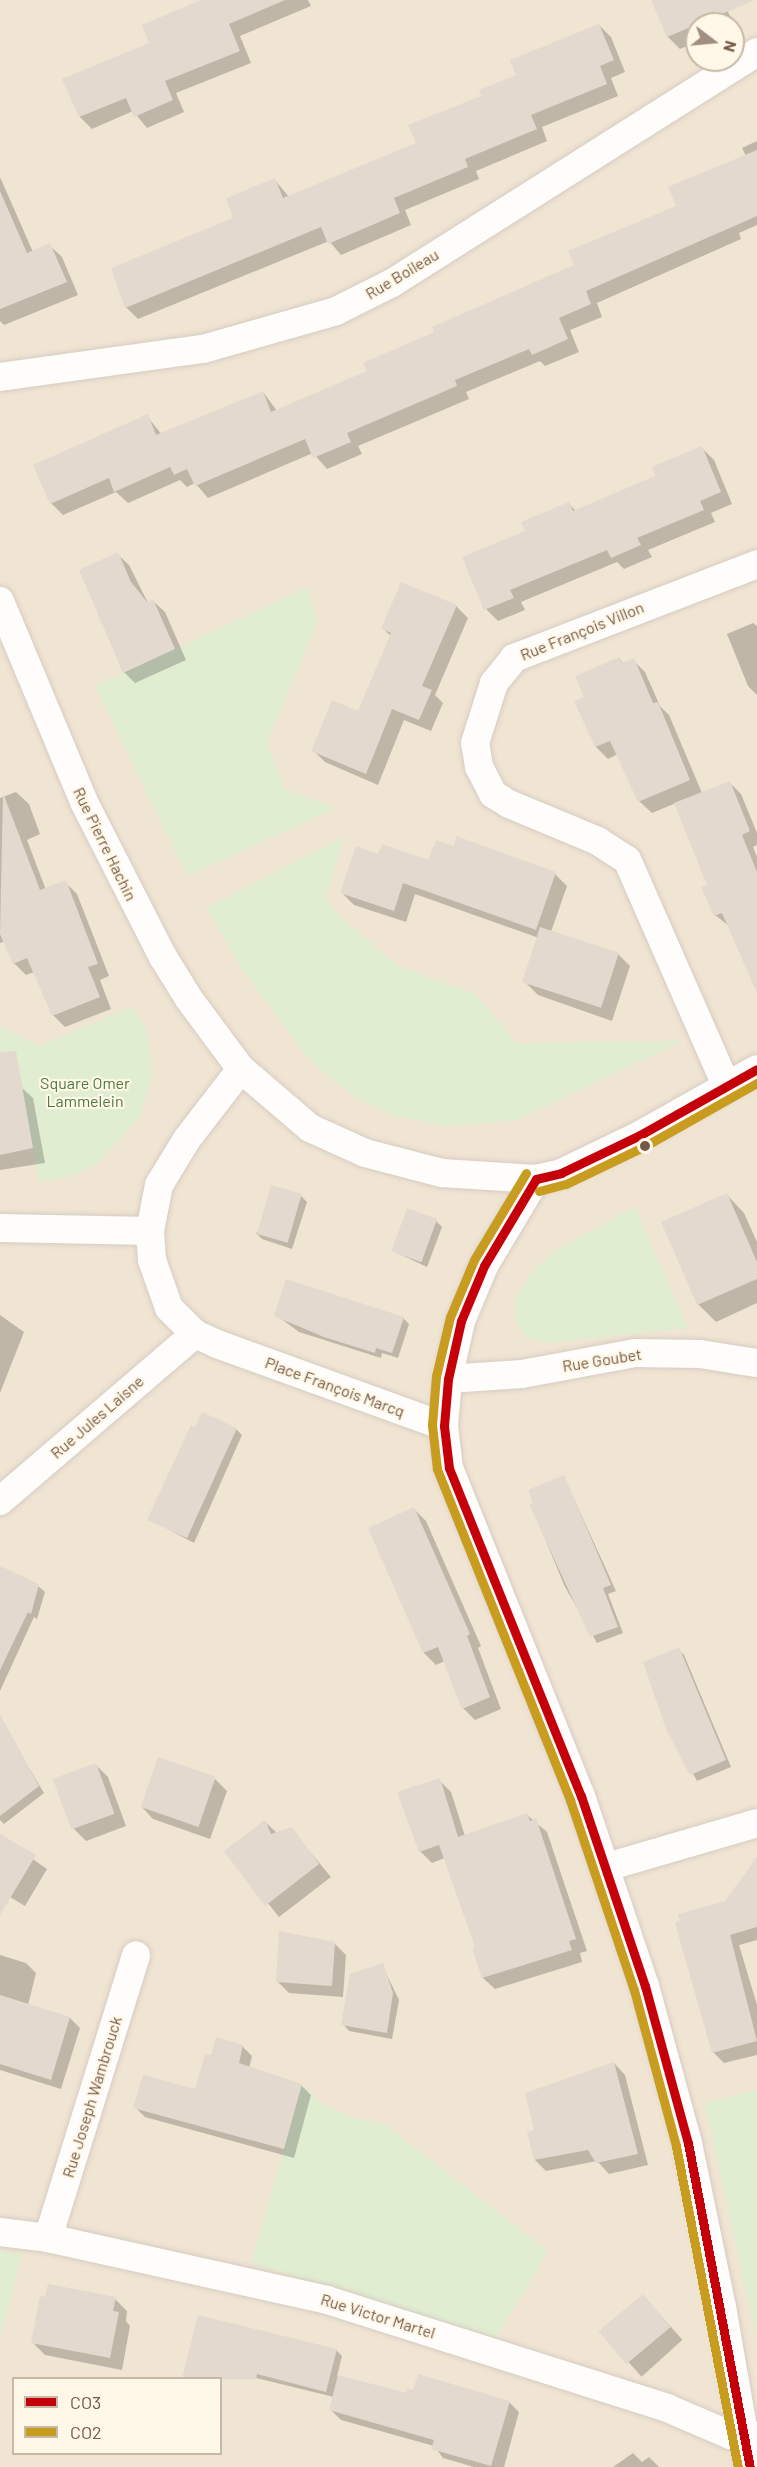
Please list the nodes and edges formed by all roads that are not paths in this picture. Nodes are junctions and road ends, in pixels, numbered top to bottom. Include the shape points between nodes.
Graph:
1 (757, 52) edge
2 (0, 377) edge
3 (757, 564) edge
4 (0, 602) edge
5 (242, 1069) junction
6 (757, 1069) edge
7 (726, 1085) junction
8 (536, 1179) junction
9 (0, 1228) edge
10 (150, 1231) junction
11 (195, 1334) junction
12 (757, 1363) edge
13 (448, 1380) junction
14 (444, 1426) junction
15 (0, 1501) edge
16 (757, 1823) edge
17 (607, 1867) junction
18 (136, 1955) dead end
19 (0, 2232) edge
20 (48, 2238) junction
21 (751, 2437) edge
22 (750, 2467) edge

1 - 2 street, Rue Boileau via 691,90 392,283 336,311 203,349
3 - 7 street, Rue François Villon via 514,657 494,683 475,743 479,767 493,794 598,841 627,860
4 - 5 street, Rue Pierre Hachin via 84,802 141,918 189,999
5 - 8 street via 310,1128 365,1153 442,1173
5 - 10 street, Place François Marcq via 167,1168 152,1209
6 - 7 street
7 - 8 street via 640,1136 561,1173
8 - 13 street via 501,1235 472,1293
9 - 10 street
10 - 11 street, Place François Marcq via 158,1284 170,1308
11 - 14 street, Place François Marcq
11 - 15 street, Rue Jules Laisne
12 - 13 street, Rue Goubet via 700,1354 636,1353 522,1374
13 - 14 street
14 - 17 street via 452,1476
16 - 17 street
17 - 21 street via 688,2144
18 - 20 street, Rue Joseph Wambrouck
19 - 20 street, Rue Victor Martel
20 - 21 street, Rue Victor Martel via 337,2302
21 - 22 street

